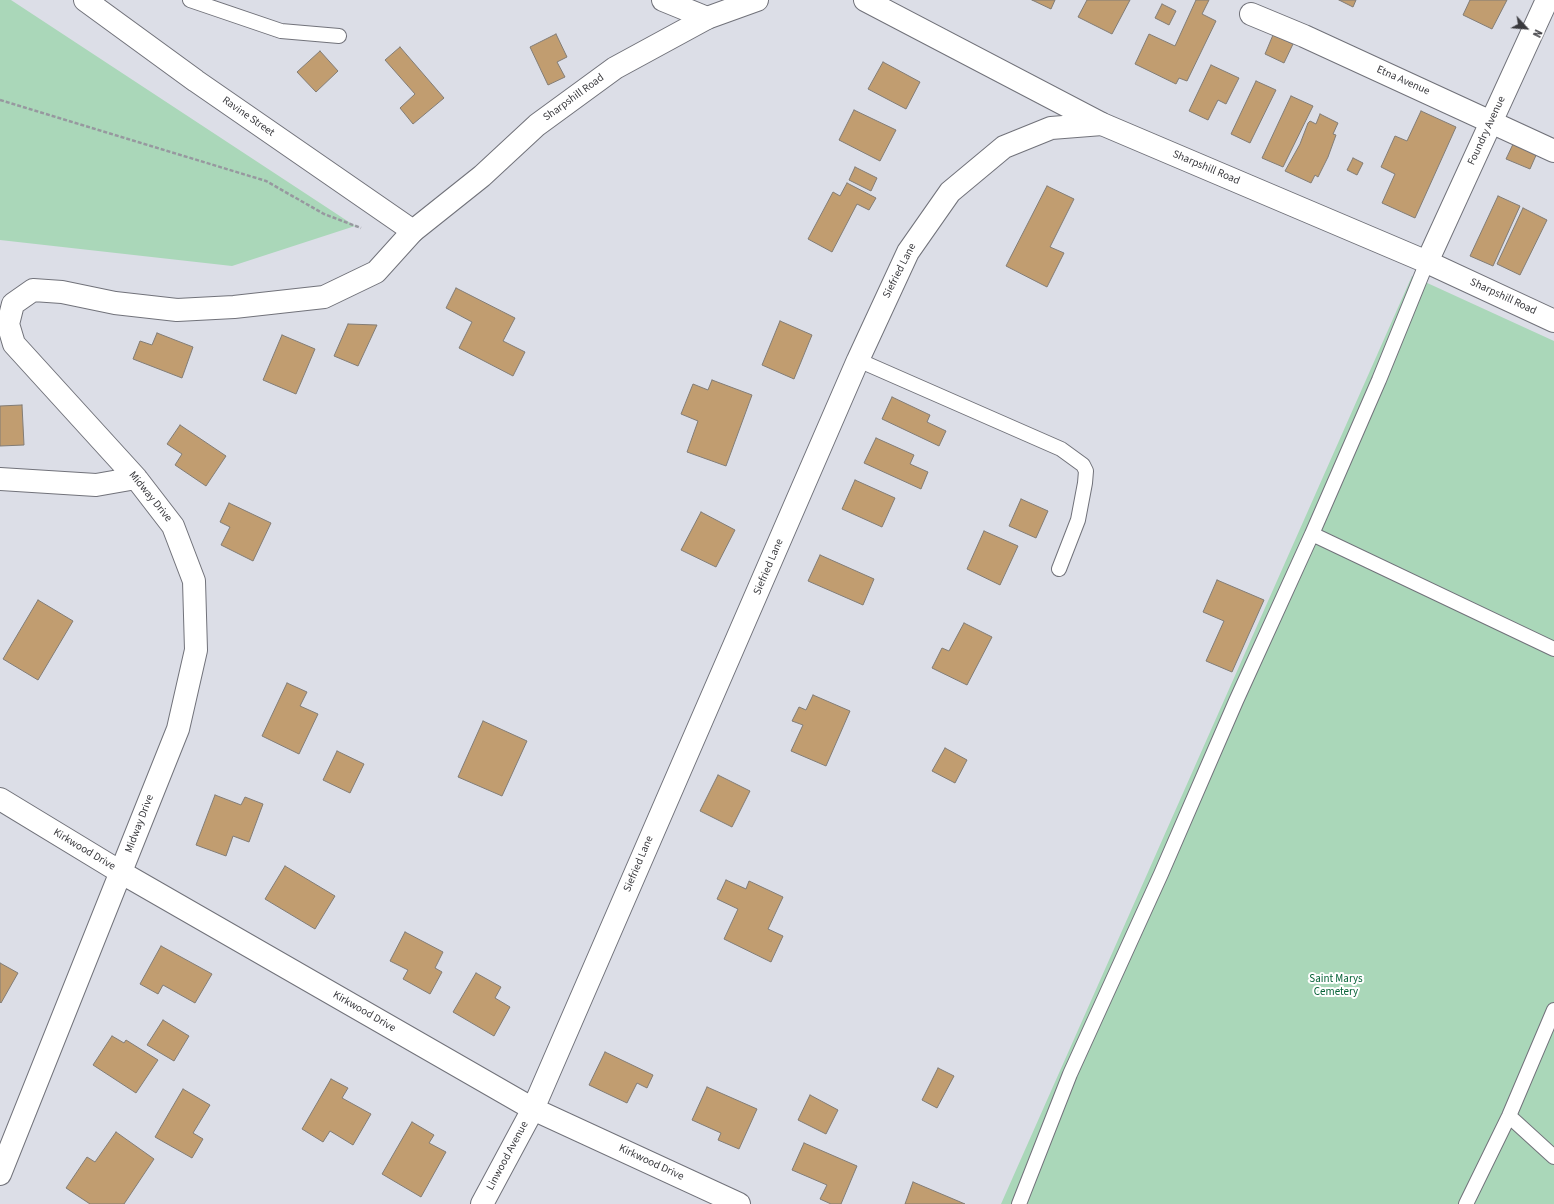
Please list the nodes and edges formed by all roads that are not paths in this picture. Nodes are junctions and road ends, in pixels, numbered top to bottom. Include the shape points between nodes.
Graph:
1 (85, 0) edge
2 (190, 0) edge
3 (663, 0) edge
4 (756, 0) edge
5 (866, 0) edge
6 (1547, 0) edge
7 (1251, 14) dead end
8 (708, 18) junction
9 (339, 36) dead end
10 (1491, 121) junction
11 (1102, 124) junction
12 (1554, 150) edge
13 (413, 231) junction
14 (1427, 262) junction
15 (1554, 321) edge
16 (858, 360) junction
17 (136, 478) junction
18 (0, 479) edge
19 (1312, 534) junction
20 (1059, 569) dead end
21 (1554, 649) edge
22 (0, 800) edge
23 (122, 873) junction
24 (1554, 1010) edge
25 (533, 1109) junction
26 (1509, 1116) junction
27 (1554, 1157) edge
28 (0, 1174) edge
29 (482, 1204) edge
30 (739, 1204) edge
31 (1019, 1204) edge
32 (1466, 1204) edge

1 - 13 street, Ravine Street via 202,86
2 - 9 lane via 280,31
3 - 8 street
4 - 8 street, Sharpshill Road
5 - 11 street, Sharpshill Road
6 - 10 street, Foundry Avenue
7 - 10 street, Etna Avenue
8 - 13 street, Sharpshill Road via 615,68 536,125 482,176
10 - 12 street, Etna Avenue
10 - 14 street, Foundry Avenue
11 - 14 street, Sharpshill Road
11 - 16 street, Siefried Lane via 1051,128 1004,147 950,192 908,252
13 - 17 street, Midway Drive via 376,272 324,297 234,307 177,310 34,290 14,304 8,324 14,344
14 - 15 street, Sharpshill Road
14 - 19 lane
16 - 20 lane via 1061,450 1083,464 1086,471 1078,520
16 - 25 street, Siefried Lane
17 - 18 street via 96,485
17 - 23 street, Midway Drive via 173,526 194,581 196,650 178,729
19 - 21 lane
19 - 31 lane via 1070,1074
22 - 23 street, Kirkwood Drive
23 - 25 street, Kirkwood Drive
23 - 28 street, Midway Drive
24 - 26 lane
25 - 29 street, Linwood Avenue
25 - 30 street, Kirkwood Drive
26 - 27 lane
26 - 32 lane

